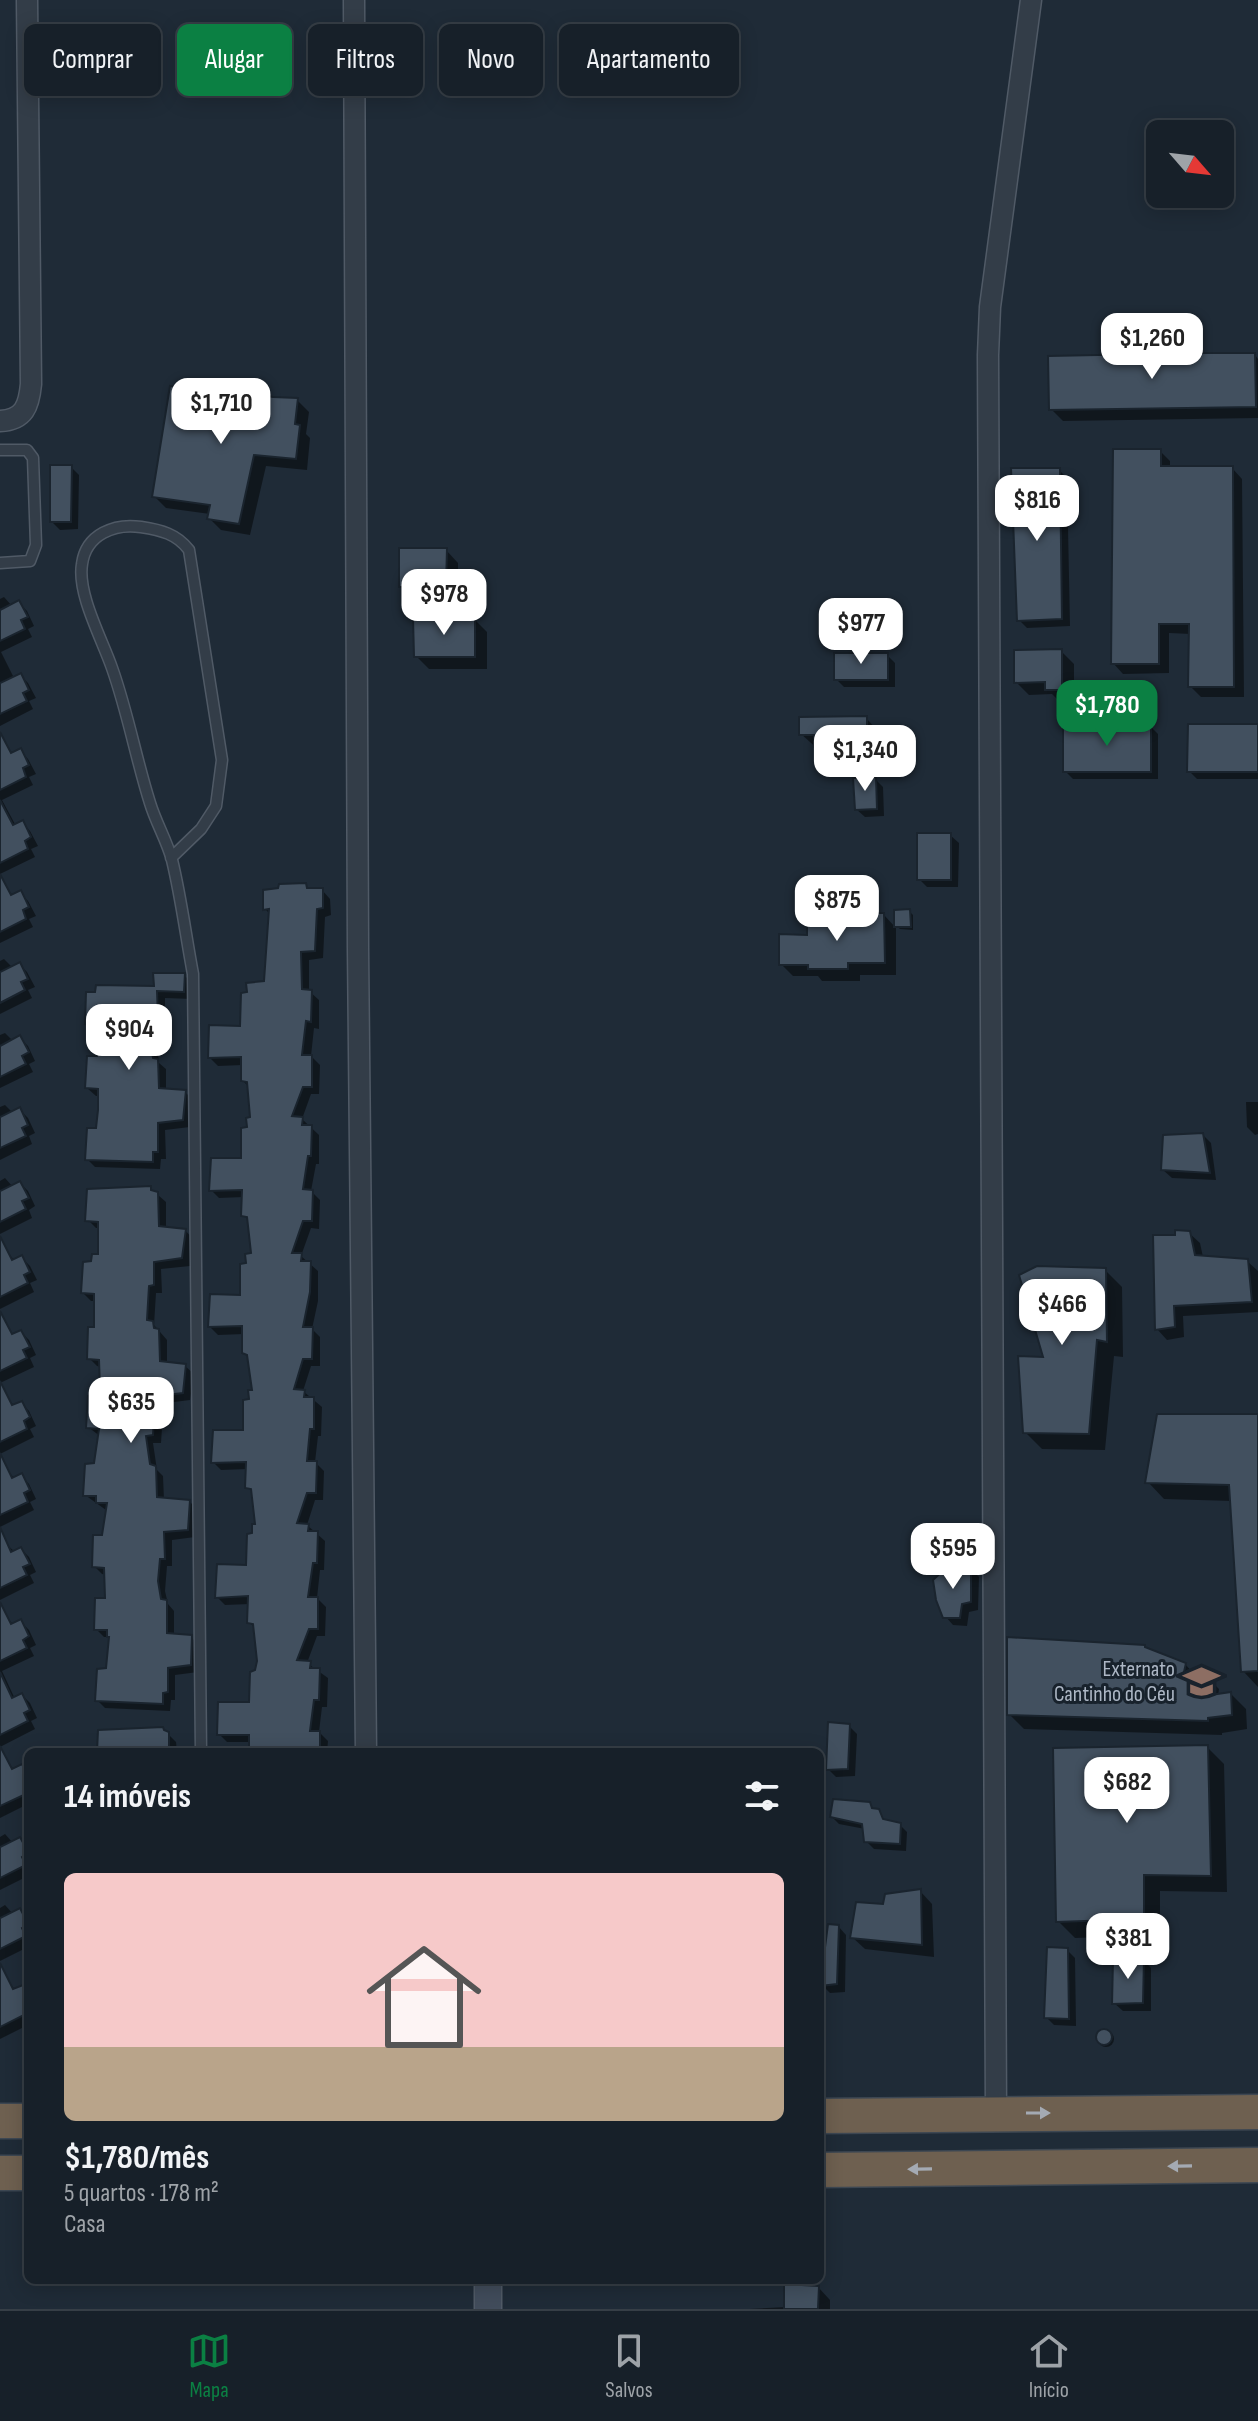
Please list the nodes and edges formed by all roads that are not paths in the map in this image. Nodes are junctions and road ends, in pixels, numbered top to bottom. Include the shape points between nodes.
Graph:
1 (27, 0) edge
2 (354, 0) edge
3 (1031, 0) edge
4 (0, 421) edge
5 (0, 450) edge
6 (0, 563) edge
7 (171, 858) junction
8 (201, 1748) edge
9 (366, 1748) edge
10 (1258, 2112) edge
11 (996, 2114) junction
12 (824, 2116) edge
13 (0, 2121) edge
14 (24, 2121) edge
15 (1258, 2165) edge
16 (824, 2170) edge
17 (0, 2173) edge
18 (24, 2173) edge
19 (488, 2284) edge
20 (488, 2309) edge

1 - 4 street via 31,384 24,413
2 - 9 street
3 - 11 street via 988,355
5 - 6 lane via 27,450 33,458 36,545 30,561
7 - 7 lane via 83,589 88,544 105,530 132,525 181,539 189,550 222,760 216,806
7 - 8 lane via 193,974
11 -> 10 highway
11 - 12 highway
13 - 14 highway
15 -> 16 highway
17 - 18 highway
19 - 20 street

